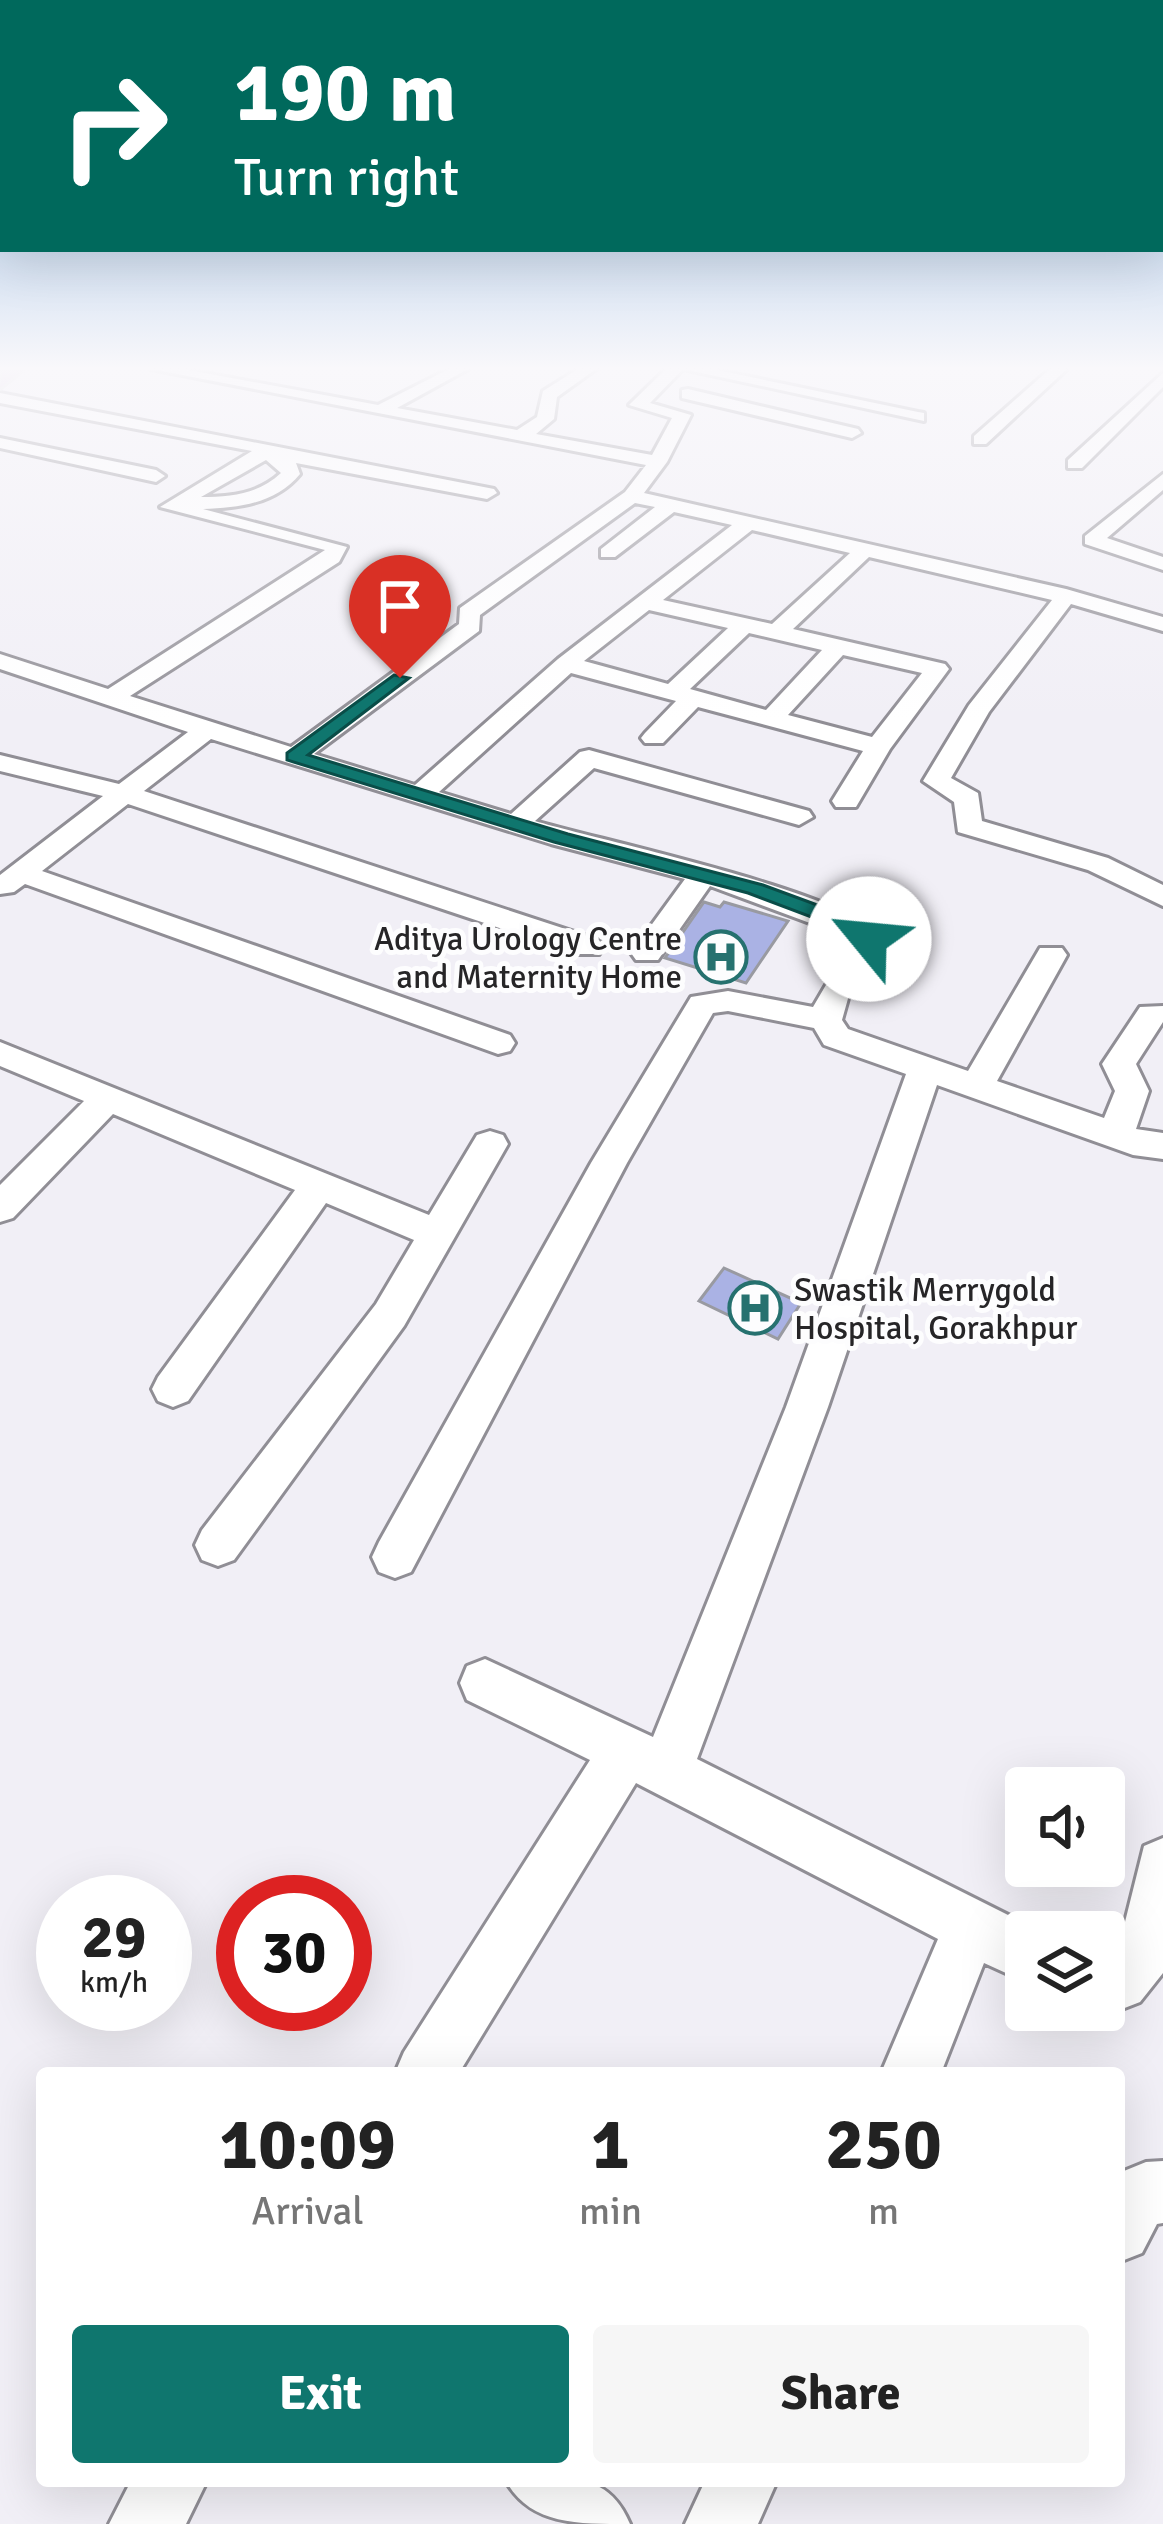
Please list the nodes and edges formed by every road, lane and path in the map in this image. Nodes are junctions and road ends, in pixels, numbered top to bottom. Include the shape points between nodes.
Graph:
1 (203, 487) edge
2 (275, 487) edge
3 (454, 487) edge
4 (639, 487) edge
5 (1155, 487) edge
6 (487, 493) dead end
7 (632, 496) junction
8 (176, 502) junction
9 (667, 508) junction
10 (745, 526) junction
11 (863, 552) junction
12 (608, 553) dead end
13 (1163, 564) edge
14 (1066, 596) junction
15 (648, 603) junction
16 (745, 624) junction
17 (1163, 624) edge
18 (777, 632) junction
19 (838, 646) junction
20 (0, 661) edge
21 (566, 664) junction
22 (683, 695) junction
23 (114, 696) junction
24 (771, 718) junction
25 (207, 730) junction
26 (654, 738) dead end
27 (878, 747) junction
28 (294, 757) junction
29 (0, 763) edge
30 (122, 793) junction
31 (420, 795) junction
32 (846, 801) dead end
33 (799, 817) dead end
34 (516, 824) junction
35 (703, 875) junction
36 (10, 881) edge
37 (1163, 897) edge
38 (588, 947) dead end
39 (647, 953) dead end
40 (1051, 955) dead end
41 (1152, 1014) dead end
42 (826, 1020) junction
43 (498, 1043) dead end
44 (0, 1052) edge
45 (925, 1069) junction
46 (976, 1087) junction
47 (108, 1098) junction
48 (1116, 1135) junction
49 (490, 1144) dead end
50 (1163, 1146) edge
51 (318, 1186) junction
52 (0, 1208) edge
53 (439, 1235) junction
54 (173, 1389) dead end
55 (218, 1545) dead end
56 (395, 1557) dead end
57 (485, 1683) dead end
58 (646, 1761) junction
59 (1163, 1865) edge
60 (971, 1926) junction
61 (1005, 1943) edge
62 (1125, 1979) edge
63 (428, 2067) edge
64 (912, 2067) edge
65 (1163, 2192) edge
66 (1125, 2218) edge
67 (168, 2487) edge
68 (548, 2487) edge
69 (739, 2487) edge
70 (145, 2524) edge
71 (594, 2524) edge
72 (721, 2524) edge

1 - 8 street
2 - 8 street via 227,503
3 - 6 street
4 - 7 street
5 - 13 street via 1092,540
7 - 9 street
7 - 28 street via 468,613 471,626
8 - 23 street via 171,508 331,543 337,553
9 - 10 street
9 - 12 street
10 - 11 street
10 - 15 street
11 - 14 street
11 - 18 street
14 - 17 street
14 - 37 street via 936,781 968,799 967,823 975,829 1098,864
15 - 16 street
15 - 21 street
16 - 18 street
16 - 22 street
18 - 19 street
19 - 24 street
19 - 27 street via 937,669
20 - 23 street
21 - 22 street
21 - 31 street
22 - 24 street
22 - 26 street
23 - 25 street
24 - 27 street
25 - 28 street
25 - 30 street
27 - 32 street
28 - 31 street
29 - 30 street
30 - 36 street
30 - 38 street
31 - 34 street
33 - 34 street via 589,758
34 - 35 street
35 - 39 street
35 - 42 street via 868,933
36 - 43 street
40 - 46 street
41 - 48 street via 1119,1064 1132,1091
42 - 45 street via 836,1037
42 - 56 street via 728,1000 702,1004
44 - 47 street
45 - 46 street
45 - 58 street via 807,1408
46 - 48 street
47 - 51 street
47 - 52 street
48 - 50 street
49 - 53 street
51 - 53 street
51 - 54 street
53 - 55 street via 390,1315
57 - 58 street
58 - 60 street
58 - 63 street
59 - 62 street via 1137,1970
60 - 61 street
60 - 64 street
65 - 66 street via 1137,2195
67 - 70 street
68 - 71 street
69 - 72 street

